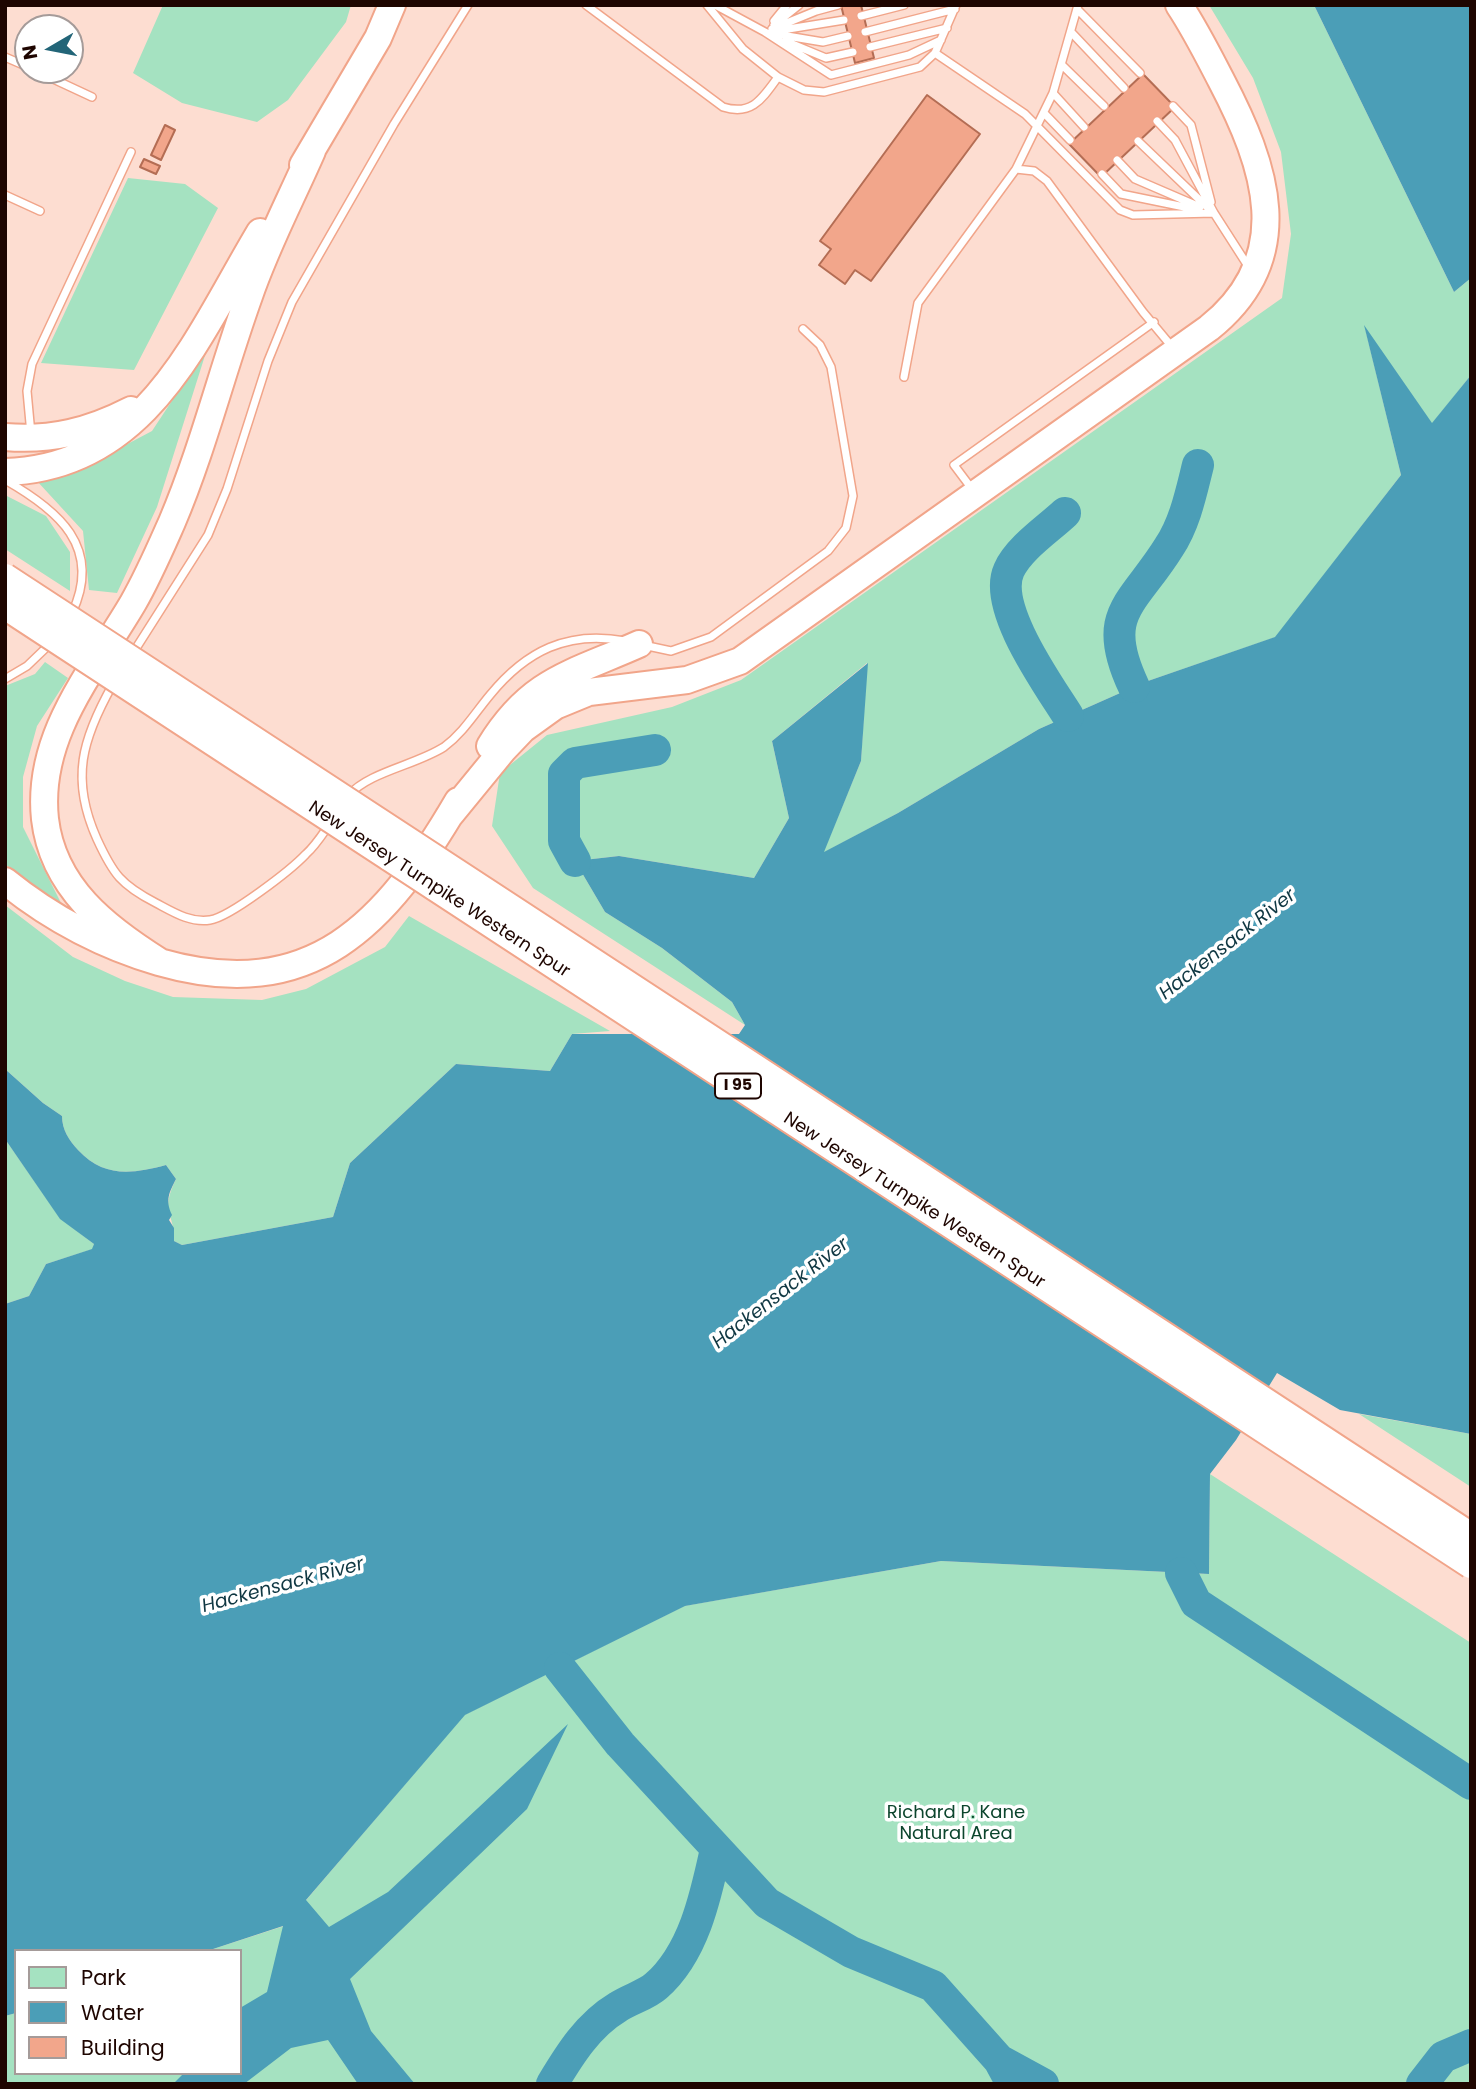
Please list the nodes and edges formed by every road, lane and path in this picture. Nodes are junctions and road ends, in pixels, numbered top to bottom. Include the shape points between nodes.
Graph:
1 (393, 5) edge
2 (404, 5) edge
3 (468, 5) edge
4 (586, 5) edge
5 (707, 5) edge
6 (715, 5) edge
7 (787, 5) edge
8 (800, 5) edge
9 (838, 5) edge
10 (904, 5) edge
11 (1179, 5) edge
12 (955, 7) edge
13 (1077, 7) edge
14 (861, 16) dead end
15 (844, 20) dead end
16 (947, 28) junction
17 (765, 32) junction
18 (865, 32) dead end
19 (1071, 32) junction
20 (848, 36) dead end
21 (378, 38) junction
22 (942, 40) junction
23 (870, 47) dead end
24 (853, 52) dead end
25 (935, 53) junction
26 (1062, 65) junction
27 (1140, 73) dead end
28 (778, 77) junction
29 (64, 84) edge
30 (1124, 88) dead end
31 (1054, 93) junction
32 (92, 97) dead end
33 (1104, 106) dead end
34 (1173, 106) dead end
35 (1044, 113) junction
36 (1157, 121) dead end
37 (1038, 126) junction
38 (1084, 127) dead end
39 (1070, 140) dead end
40 (1138, 141) dead end
41 (312, 151) junction
42 (131, 152) dead end
43 (1117, 160) dead end
44 (1016, 170) junction
45 (1102, 174) dead end
46 (5, 195) edge
47 (40, 211) dead end
48 (1214, 213) junction
49 (1254, 275) junction
50 (1154, 322) junction
51 (803, 329) dead end
52 (1176, 351) junction
53 (904, 377) dead end
54 (162, 390) junction
55 (18, 438) edge
56 (5, 472) edge
57 (5, 480) edge
58 (976, 495) junction
59 (5, 577) edge
60 (5, 606) edge
61 (639, 644) junction
62 (5, 679) edge
63 (449, 816) junction
64 (5, 881) edge
65 (160, 962) junction
66 (1471, 1536) edge
67 (1471, 1566) edge

1 - 21 highway
2 - 21 highway
3 - 61 lane via 292,302 208,535 97,714 79,775 85,812 107,861 131,890 191,919 218,918 308,853 356,788 419,761 454,739 501,682 529,659 589,636
4 - 28 lane via 723,107 740,110 757,104
5 - 28 lane via 743,49
6 - 17 lane
7 - 17 lane
8 - 17 lane
9 - 17 lane
10 - 14 lane
11 - 49 highway via 1245,126 1262,174 1265,231
12 - 16 lane
12 - 18 lane
13 - 19 lane
13 - 27 lane
15 - 17 lane
16 - 22 lane
16 - 23 lane
17 - 20 lane via 823,42
17 - 22 lane via 831,75 909,55
17 - 24 lane via 826,58
19 - 26 lane
19 - 30 lane
21 - 41 highway
22 - 25 lane
25 - 28 lane via 910,71 833,91 804,90
25 - 37 lane
26 - 31 lane
26 - 33 lane
29 - 32 lane
31 - 35 lane
31 - 38 lane
34 - 48 lane via 1191,125
35 - 37 lane
35 - 39 lane
36 - 48 lane via 1175,140
37 - 44 lane
37 - 48 lane via 1120,210 1133,215
40 - 48 lane
41 - 54 highway
41 - 65 highway via 250,292 172,522 134,601 69,706 48,764 45,819 66,878 104,924
42 - 55 lane via 32,364
43 - 48 lane via 1135,179
44 - 50 lane via 1034,171 1047,181
44 - 53 lane via 918,303
45 - 48 lane via 1121,194
46 - 47 lane
48 - 49 lane
49 - 52 highway via 1234,306
50 - 52 lane
50 - 58 lane via 954,465
51 - 61 lane via 820,345 831,367 853,496 846,528 828,551 711,636 671,651
52 - 58 highway
54 - 55 highway via 100,425 71,434
54 - 56 highway via 136,419 89,453 54,465
57 - 62 lane via 60,518 75,540 80,578 77,602 62,629 40,655
58 - 63 highway via 740,661 687,680 589,692 545,713 503,750
59 - 66 highway, New Jersey Turnpike Western Spur / I 95, bridge
60 - 67 highway, New Jersey Turnpike Western Spur / I 95, bridge
61 - 63 highway via 564,674 526,699 499,730
63 - 65 highway via 385,906 359,931 326,952 276,970 244,975 195,973
64 - 65 highway via 101,943

